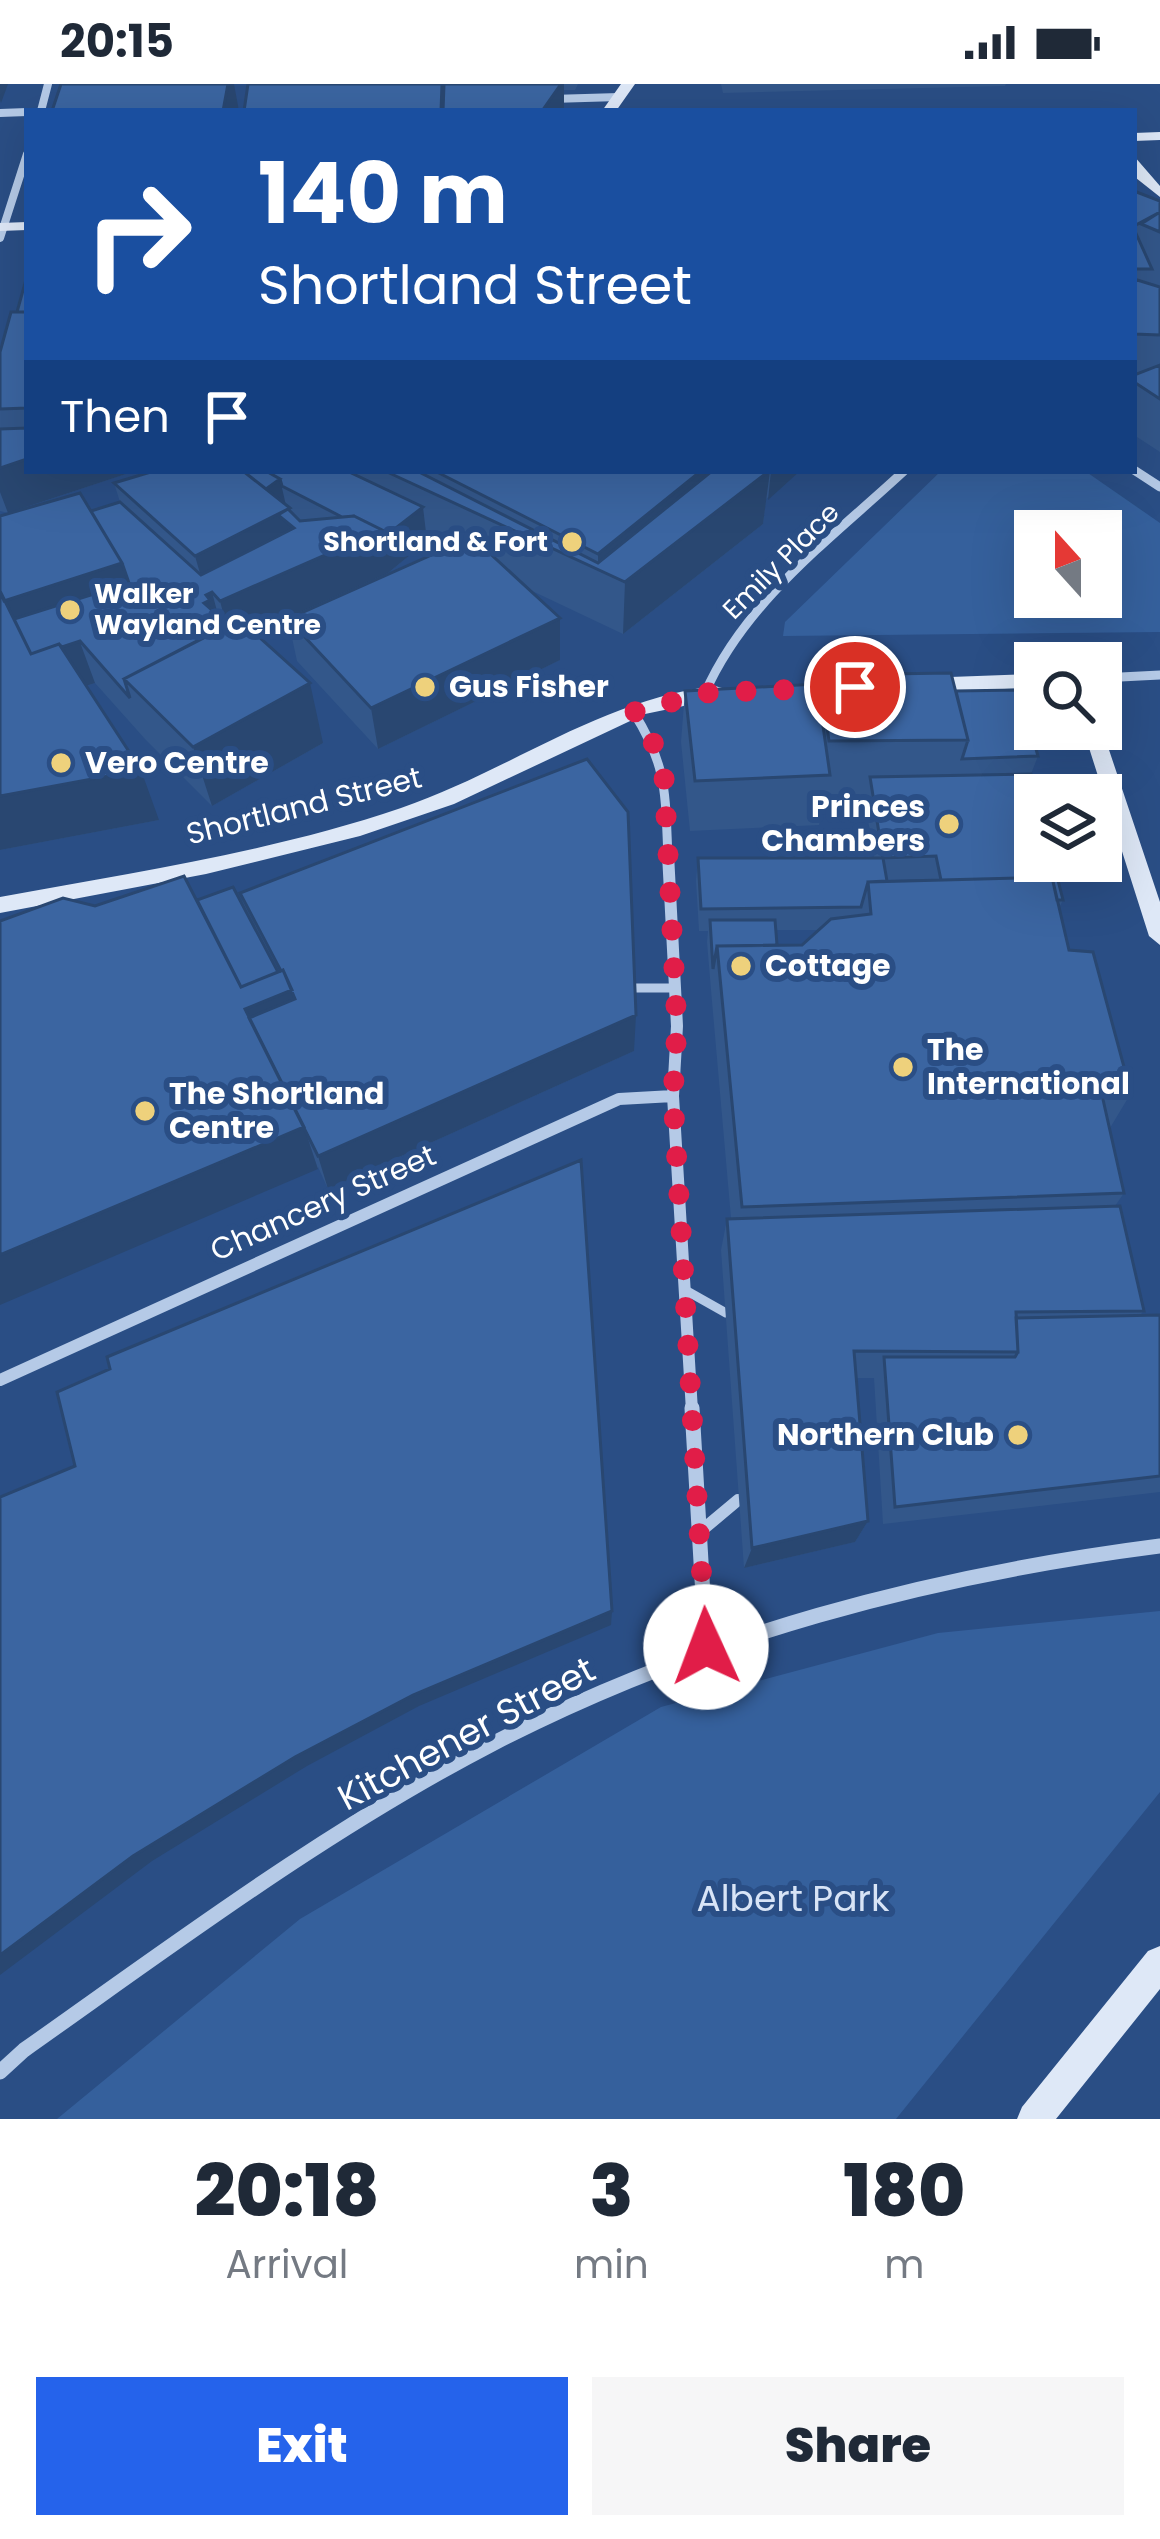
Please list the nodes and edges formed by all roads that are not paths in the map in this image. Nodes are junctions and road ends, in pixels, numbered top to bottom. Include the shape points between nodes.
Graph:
1 (48, 84) edge
2 (62, 84) edge
3 (623, 90) edge
4 (46, 96) junction
5 (529, 99) edge
6 (42, 108) edge
7 (24, 163) edge
8 (1137, 166) edge
9 (1160, 194) edge
10 (1, 231) edge
11 (901, 474) edge
12 (1160, 674) edge
13 (1122, 677) edge
14 (1014, 682) edge
15 (900, 686) edge
16 (728, 692) edge
17 (705, 693) junction
18 (634, 712) junction
19 (1100, 750) edge
20 (0, 904) edge
21 (1160, 935) edge
22 (632, 988) edge
23 (674, 988) junction
24 (673, 1096) junction
25 (686, 1291) junction
26 (726, 1313) edge
27 (0, 1379) edge
28 (738, 1500) dead end
29 (701, 1531) junction
30 (1160, 1546) edge
31 (706, 1647) junction
32 (1160, 1963) edge
33 (0, 2072) edge
34 (1034, 2119) edge

1 - 4 street
2 - 4 street
3 - 5 street
4 - 6 street
7 - 10 street
8 - 9 street
11 - 17 street, Emily Place via 741,629 715,662
12 - 13 street
14 - 15 street
16 - 17 street, Shortland Street
17 - 18 street, Shortland Street
18 - 20 street, Shortland Street via 407,814
18 - 23 street via 662,763
19 - 21 street
22 - 23 lane
23 - 24 street
24 - 25 street
24 - 27 street, Chancery Street via 619,1099
25 - 26 lane
25 - 29 street
28 - 29 lane
29 - 31 street
30 - 31 street, Kitchener Street via 904,1586
31 - 33 street, Kitchener Street via 558,1713 371,1814
32 - 34 street

